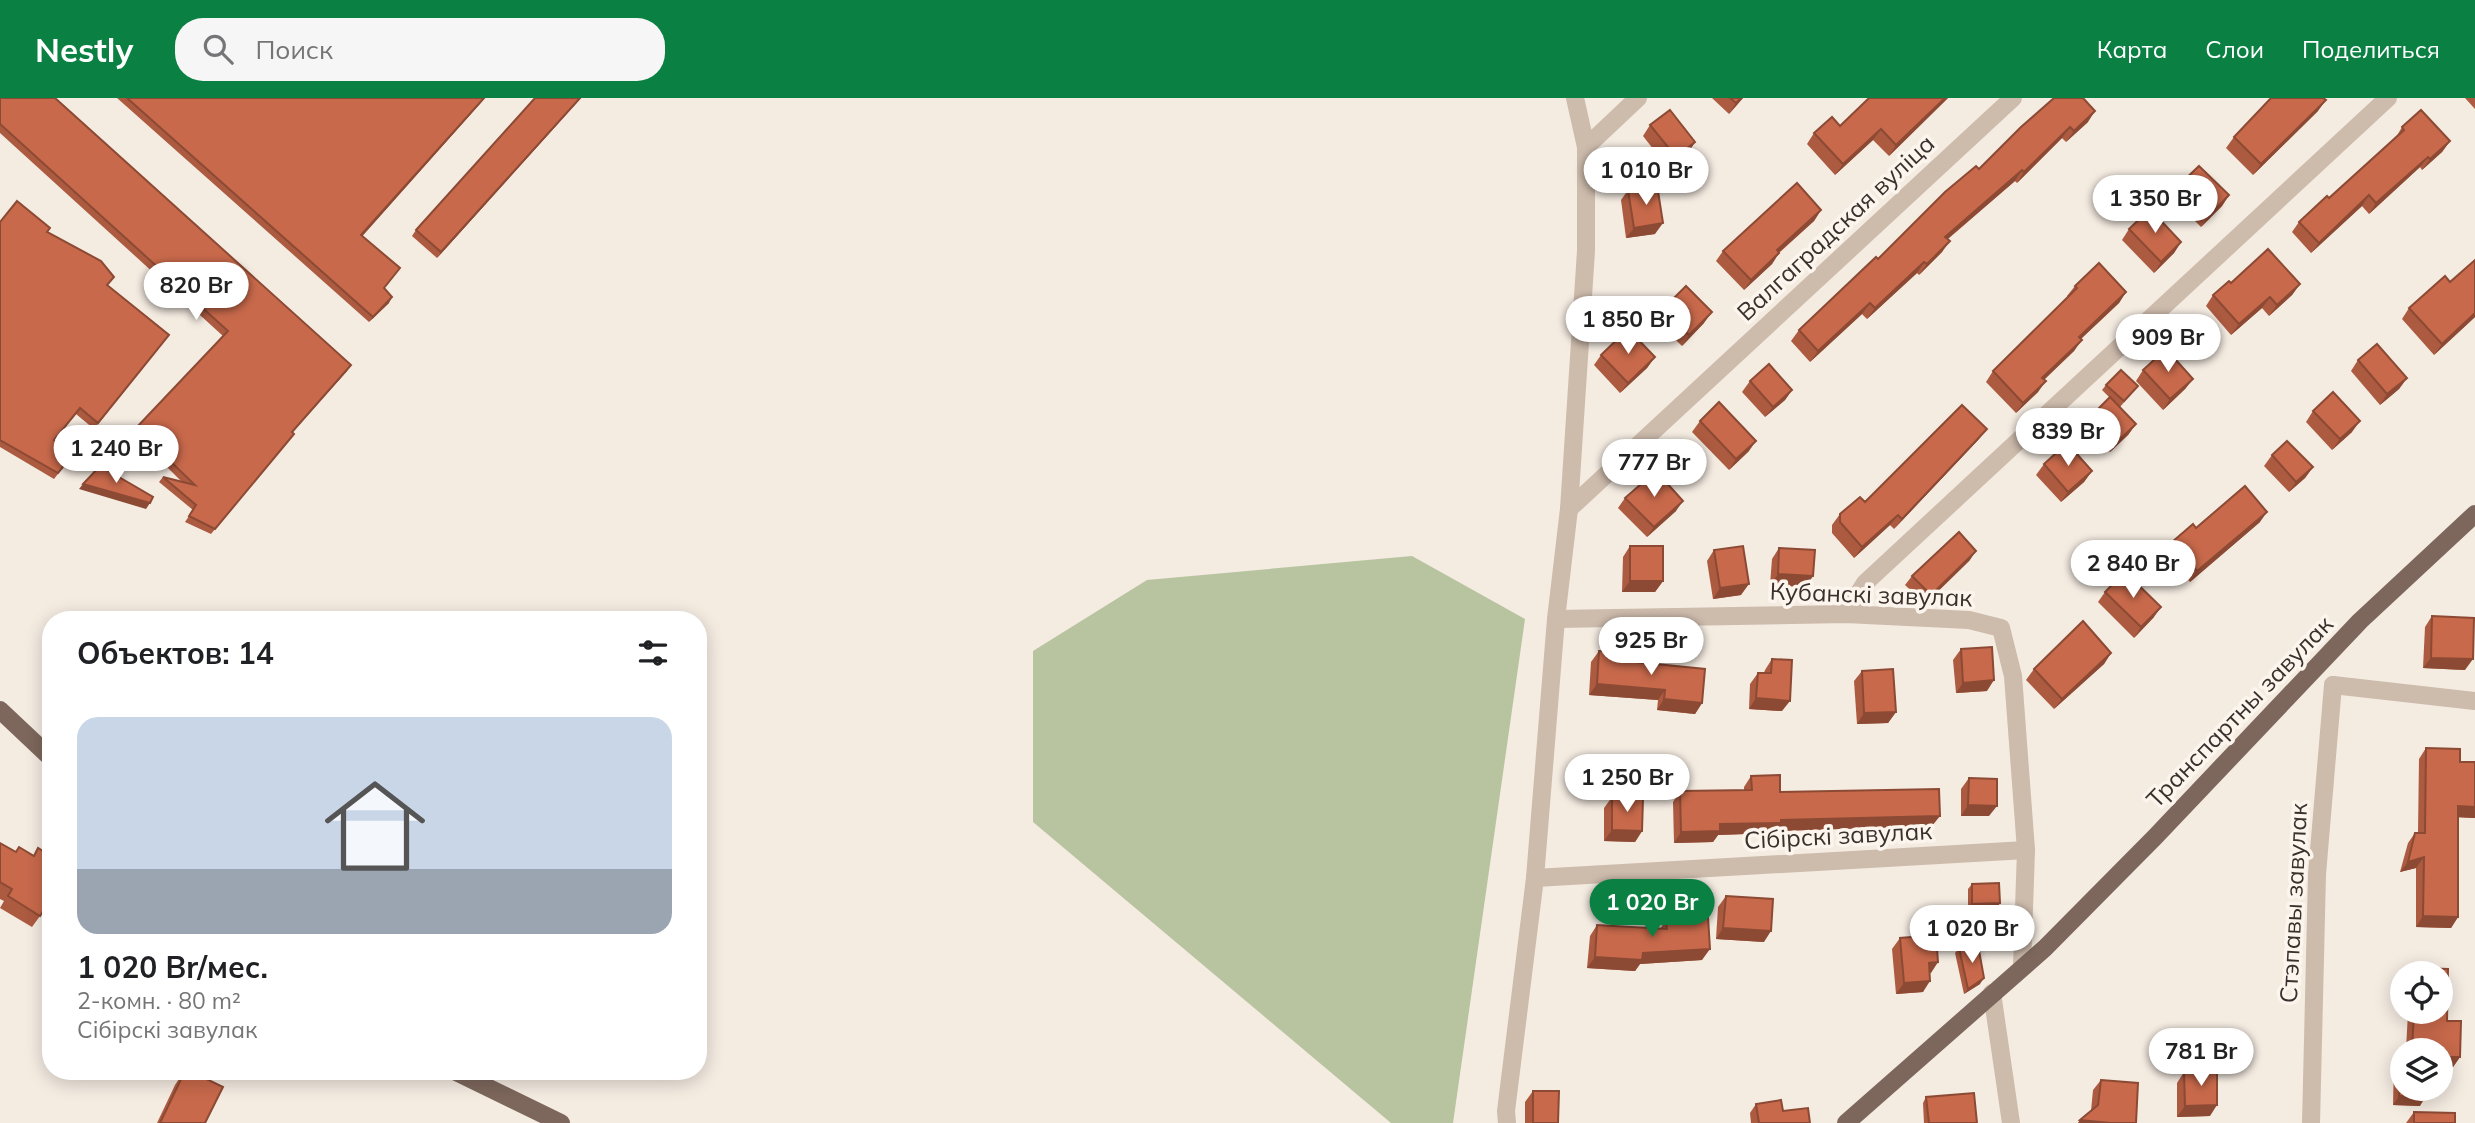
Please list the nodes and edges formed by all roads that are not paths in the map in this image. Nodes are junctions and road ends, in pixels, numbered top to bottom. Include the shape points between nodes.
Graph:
1 (1575, 98) edge
2 (1638, 98) edge
3 (2013, 98) edge
4 (2388, 98) edge
5 (1586, 147) junction
6 (1569, 509) junction
7 (2475, 514) edge
8 (1846, 614) junction
9 (1556, 619) junction
10 (2315, 669) junction
11 (2333, 685) junction
12 (2475, 701) edge
13 (0, 710) edge
14 (42, 750) edge
15 (2026, 850) junction
16 (1535, 878) junction
17 (2022, 967) junction
18 (1992, 993) junction
19 (473, 1080) edge
20 (561, 1123) edge
21 (1507, 1123) edge
22 (1846, 1123) edge
23 (2011, 1123) edge
24 (2311, 1123) edge

1 - 5 street
2 - 5 street
3 - 6 street, Валгаградская вуліца
4 - 8 street via 1865,583
5 - 6 street via 1586,251
6 - 9 street
7 - 10 main road, Транспартны завулак
8 - 9 street, Кубанскі завулак
8 - 15 street, Кубанскі завулак via 1969,620 2001,628 2013,676
9 - 16 street
10 - 11 street
10 - 17 main road, Транспартны завулак
11 - 12 street
11 - 24 street, Стэпавы завулак via 2317,874
13 - 14 main road
15 - 16 street, Сібірскі завулак
15 - 17 street
16 - 21 street
17 - 18 main road, Транспартны завулак
18 - 22 main road, Транспартны завулак
18 - 23 street
19 - 20 main road

